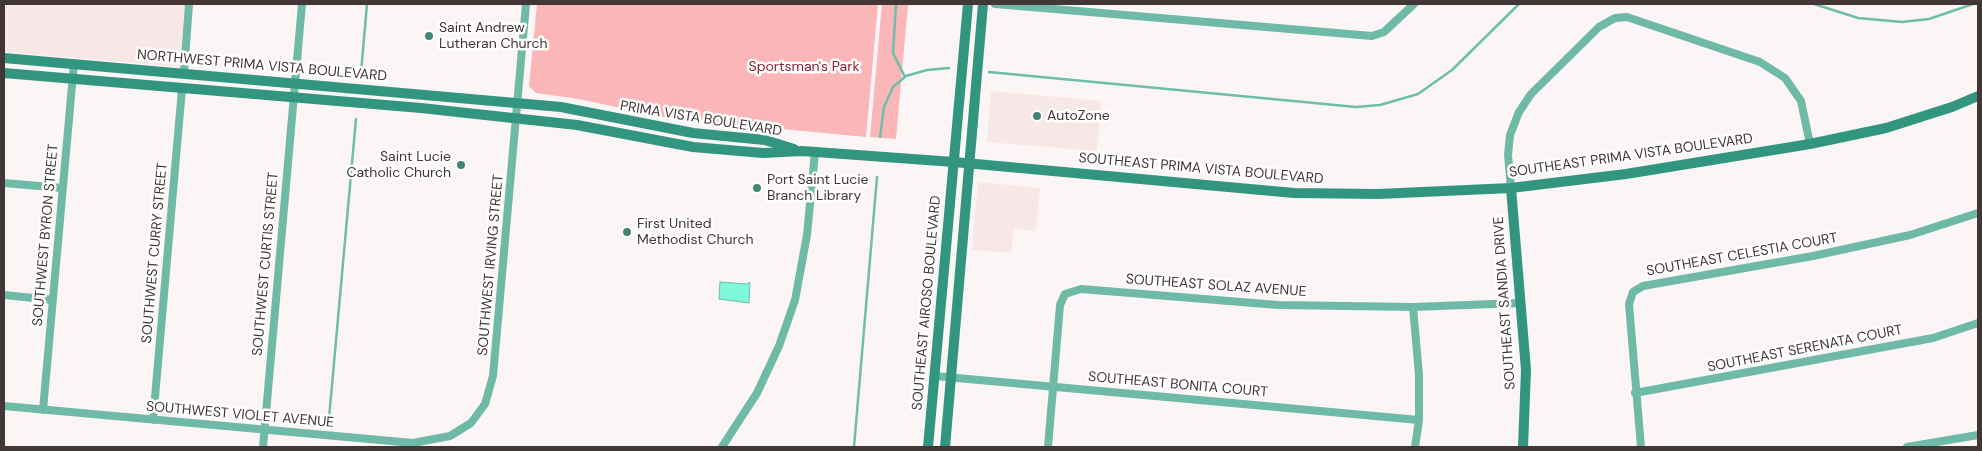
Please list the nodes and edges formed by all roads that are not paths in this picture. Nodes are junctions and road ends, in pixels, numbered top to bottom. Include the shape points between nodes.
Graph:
1 (189, 4) edge
2 (302, 4) edge
3 (526, 4) edge
4 (968, 4) edge
5 (983, 4) edge
6 (995, 4) edge
7 (1414, 4) edge
8 (4, 58) edge
9 (74, 63) junction
10 (184, 72) junction
11 (4, 73) edge
12 (72, 79) junction
13 (295, 83) junction
14 (182, 89) junction
15 (1978, 96) edge
16 (294, 99) junction
17 (518, 103) junction
18 (516, 118) junction
19 (1810, 144) junction
20 (802, 151) junction
21 (815, 152) junction
22 (954, 162) junction
23 (968, 163) junction
24 (4, 183) edge
25 (62, 188) junction
26 (1511, 188) junction
27 (1978, 213) edge
28 (4, 295) edge
29 (52, 300) junction
30 (1521, 303) junction
31 (1413, 307) junction
32 (1978, 323) edge
33 (935, 376) junction
34 (950, 378) junction
35 (1053, 385) junction
36 (1636, 393) junction
37 (4, 406) edge
38 (43, 410) junction
39 (153, 420) junction
40 (1419, 420) junction
41 (471, 423) joint
42 (264, 431) junction
43 (1978, 435) edge
44 (263, 447) edge
45 (722, 447) edge
46 (928, 447) edge
47 (944, 447) edge
48 (1048, 447) edge
49 (1415, 447) edge
50 (1523, 447) edge
51 (1641, 447) edge
52 (1907, 447) edge

1 - 10 street
2 - 13 street, SOUTHWEST CURTIS STREET
3 - 17 street, SOUTHWEST IRVING STREET
4 - 22 main road, SOUTHEAST AIROSO BOULEVARD
5 - 23 main road, SOUTHEAST AIROSO BOULEVARD
6 - 7 street via 1372,36 1384,32
8 - 9 main road, NORTHWEST PRIMA VISTA BOULEVARD
9 - 10 main road, NORTHWEST PRIMA VISTA BOULEVARD
9 - 12 street, SOUTHWEST BYRON STREET
10 - 13 main road, NORTHWEST PRIMA VISTA BOULEVARD
11 - 12 main road, NORTHWEST PRIMA VISTA BOULEVARD
12 - 14 main road, NORTHWEST PRIMA VISTA BOULEVARD
12 - 25 street, SOUTHWEST BYRON STREET
13 - 16 street, SOUTHWEST CURTIS STREET
13 - 17 main road, NORTHWEST PRIMA VISTA BOULEVARD
14 - 16 main road, NORTHWEST PRIMA VISTA BOULEVARD
14 - 39 street, SOUTHWEST CURRY STREET
15 - 19 main road, SOUTHEAST PRIMA VISTA BOULEVARD via 1886,128
16 - 18 main road, NORTHWEST PRIMA VISTA BOULEVARD
16 - 42 street, SOUTHWEST CURTIS STREET
17 - 18 street, SOUTHWEST IRVING STREET
17 - 20 main road, PRIMA VISTA BOULEVARD via 561,107 695,134 765,140
18 - 20 main road, PRIMA VISTA BOULEVARD via 577,125 682,146 763,153
18 - 41 street, SOUTHWEST IRVING STREET via 493,376 485,404
19 - 26 main road, SOUTHEAST PRIMA VISTA BOULEVARD via 1626,174
19 - 26 street via 1801,102 1785,78 1760,62 1627,17 1614,18 1600,27 1531,94 1519,112 1510,135
20 - 21 main road, SOUTHEAST PRIMA VISTA BOULEVARD
21 - 22 main road, SOUTHEAST PRIMA VISTA BOULEVARD
21 - 45 street via 807,235 795,300 761,385
22 - 23 main road, SOUTHEAST PRIMA VISTA BOULEVARD
22 - 33 main road, SOUTHEAST AIROSO BOULEVARD
23 - 26 main road, SOUTHEAST PRIMA VISTA BOULEVARD via 1294,193 1378,194
23 - 34 main road, SOUTHEAST AIROSO BOULEVARD
24 - 25 street
25 - 29 street, SOUTHWEST BYRON STREET
26 - 30 main road, SOUTHEAST SANDIA DRIVE
27 - 36 street, SOUTHEAST CELESTIA COURT via 1910,235 1823,254 1643,286 1632,292 1629,304
28 - 29 street
29 - 38 street, SOUTHWEST BYRON STREET
30 - 31 street, SOUTHEAST SOLAZ AVENUE
30 - 50 main road, SOUTHEAST SANDIA DRIVE via 1526,370
31 - 35 street, SOUTHEAST SOLAZ AVENUE via 1278,305 1081,289 1065,294 1060,305
31 - 40 street
32 - 36 street, SOUTHEAST SERENATA COURT via 1924,340
33 - 34 street, SOUTHEAST BONITA COURT
33 - 46 main road, SOUTHEAST AIROSO BOULEVARD
34 - 35 street, SOUTHEAST BONITA COURT
34 - 47 main road, SOUTHEAST AIROSO BOULEVARD
35 - 40 street, SOUTHEAST BONITA COURT
35 - 48 street, SOUTHEAST SOLAZ AVENUE
36 - 51 street, SOUTHEAST CELESTIA COURT
37 - 38 street, SOUTHWEST VIOLET AVENUE
38 - 39 street, SOUTHWEST VIOLET AVENUE
39 - 42 street, SOUTHWEST VIOLET AVENUE
40 - 49 street
41 - 42 street, SOUTHWEST VIOLET AVENUE via 450,436 413,443
42 - 44 street, SOUTHWEST CURTIS STREET
43 - 52 street

